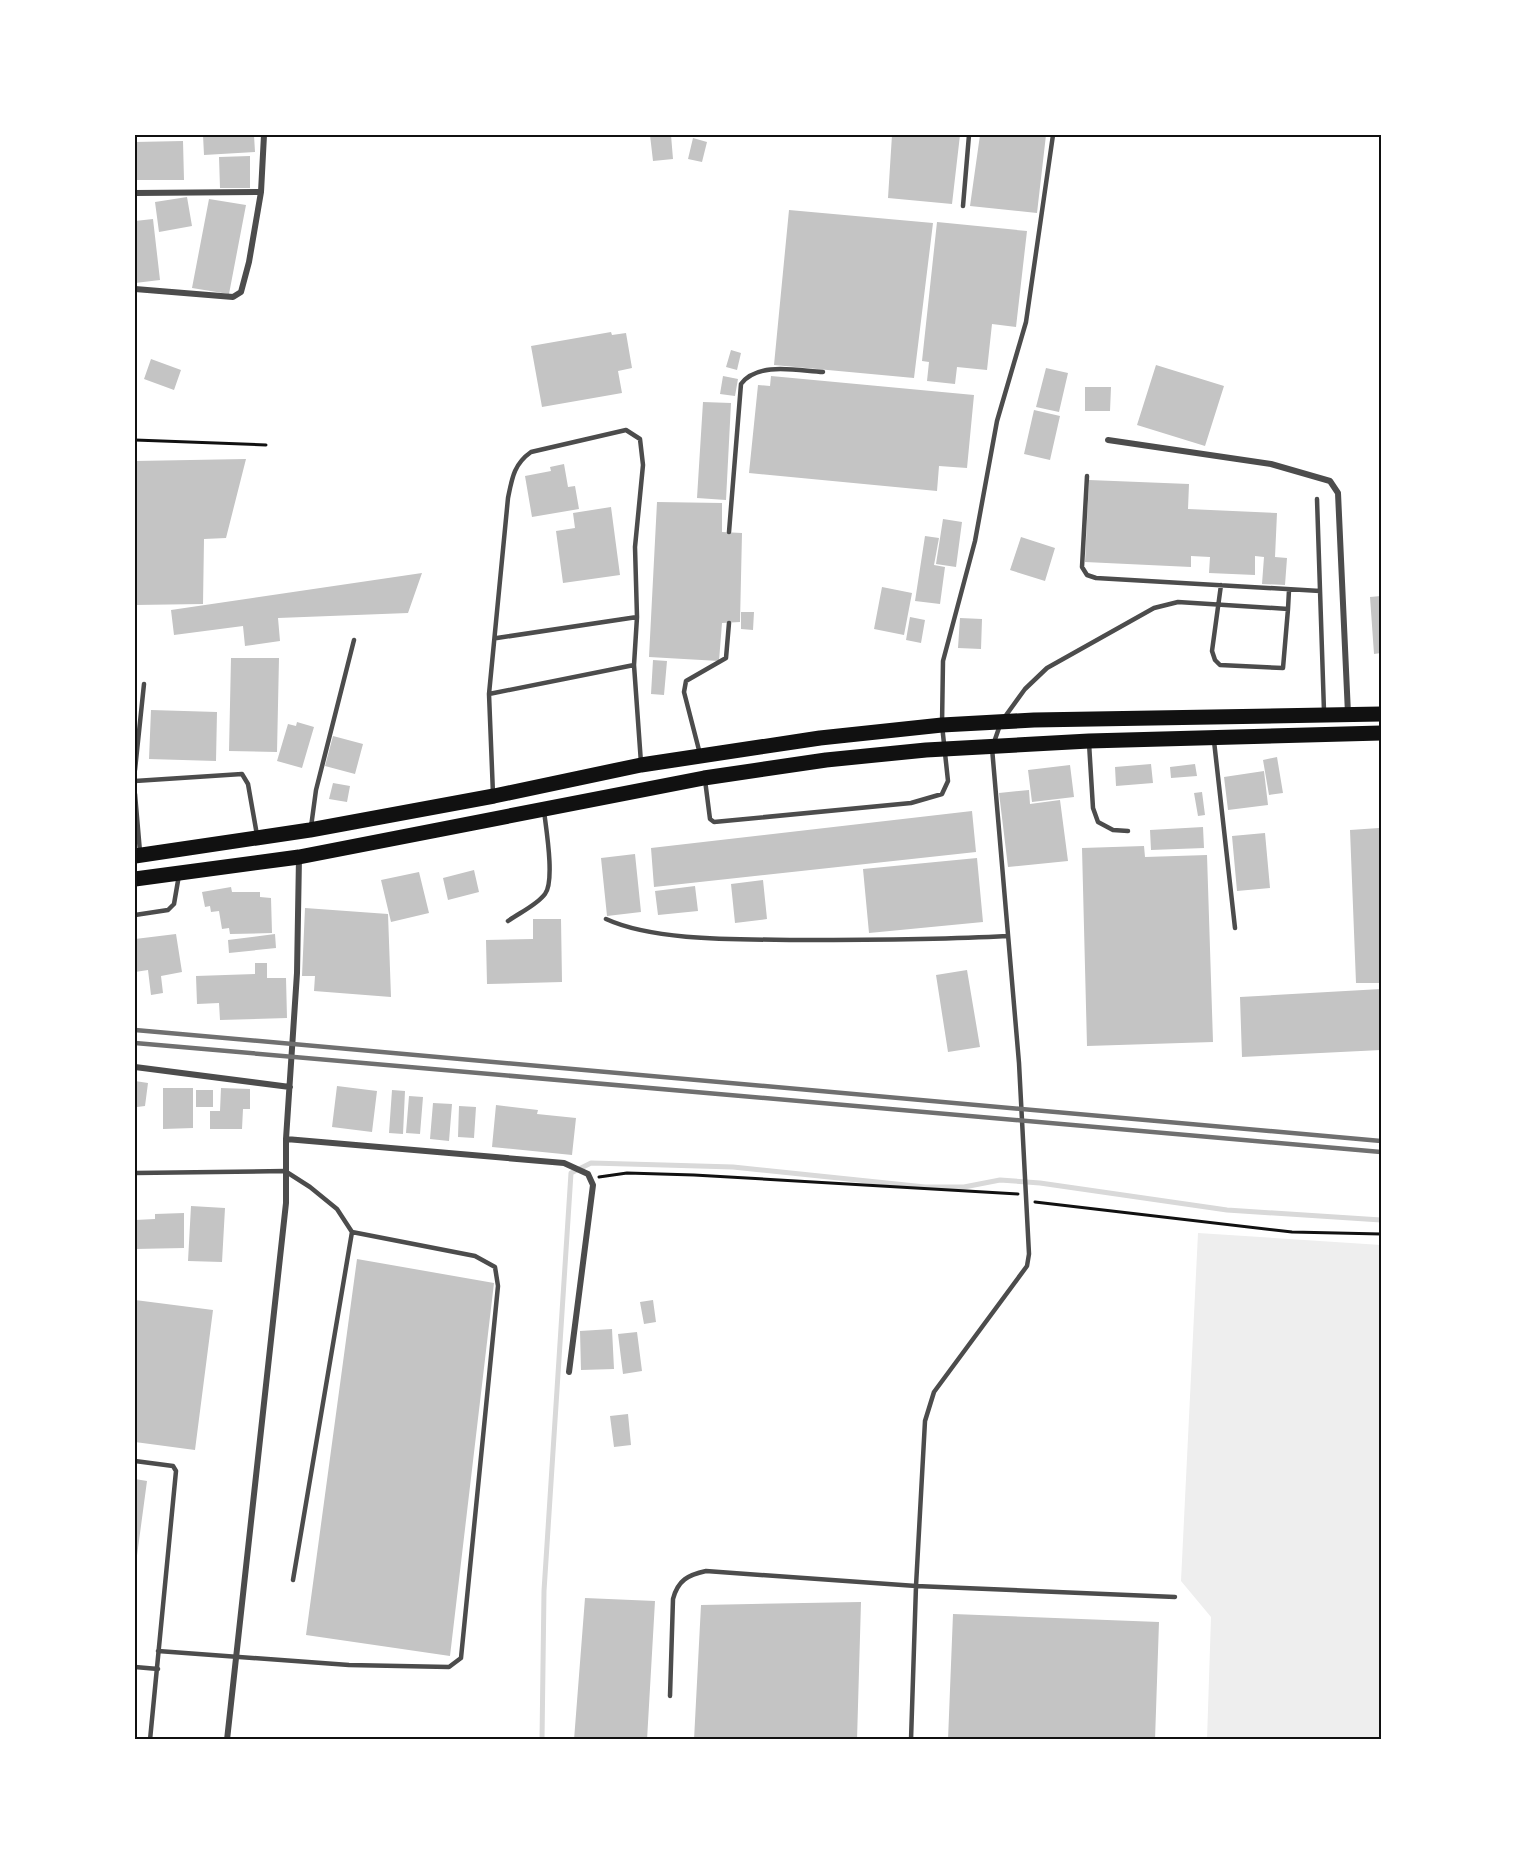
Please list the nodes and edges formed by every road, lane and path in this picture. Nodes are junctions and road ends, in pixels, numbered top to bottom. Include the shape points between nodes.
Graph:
1 (264, 135) edge
2 (969, 135) edge
3 (1053, 135) edge
4 (261, 192) junction
5 (135, 193) edge
6 (963, 206) dead end
7 (135, 289) edge
8 (824, 372) dead end
9 (135, 440) edge
10 (1108, 440) dead end
11 (266, 445) dead end
12 (1087, 476) dead end
13 (1317, 499) dead end
14 (729, 532) dead end
15 (1221, 585) junction
16 (1289, 590) junction
17 (1320, 591) junction
18 (1218, 605) junction
19 (1288, 609) junction
20 (637, 617) junction
21 (729, 623) dead end
22 (496, 638) junction
23 (354, 640) dead end
24 (634, 665) junction
25 (144, 684) dead end
26 (489, 694) junction
27 (1324, 714) junction
28 (1381, 714) edge
29 (1348, 715) junction
30 (1001, 722) junction
31 (942, 725) junction
32 (1381, 733) edge
33 (1213, 736) junction
34 (1089, 741) junction
35 (992, 748) junction
36 (944, 749) junction
37 (701, 756) junction
38 (641, 765) junction
39 (135, 770) edge
40 (704, 778) junction
41 (135, 781) edge
42 (135, 794) edge
43 (494, 796) junction
44 (544, 808) junction
45 (310, 830) junction
46 (1128, 831) dead end
47 (258, 838) junction
48 (137, 855) edge
49 (299, 857) junction
50 (179, 873) junction
51 (135, 879) edge
52 (135, 915) edge
53 (606, 919) dead end
54 (508, 921) dead end
55 (1235, 928) dead end
56 (1006, 936) junction
57 (135, 1067) edge
58 (290, 1087) junction
59 (286, 1139) junction
60 (285, 1171) junction
61 (135, 1173) edge
62 (590, 1176) junction
63 (1027, 1194) junction
64 (1027, 1201) junction
65 (352, 1232) junction
66 (1381, 1234) edge
67 (569, 1372) dead end
68 (135, 1461) edge
69 (293, 1580) dead end
70 (916, 1586) junction
71 (1175, 1597) dead end
72 (158, 1651) junction
73 (238, 1656) junction
74 (135, 1667) edge
75 (158, 1669) junction
76 (670, 1695) dead end
77 (150, 1740) edge
78 (227, 1740) edge
79 (911, 1740) edge

1 - 4 street
2 - 6 lane
3 - 31 lane via 1026,322 997,421 975,541 943,661
4 - 5 street
4 - 7 street via 241,292 233,297
8 - 14 lane via 768,369 747,376 741,384
9 - 11 path
10 - 29 street via 1271,464 1330,481 1338,493
12 - 15 lane via 1082,567 1087,575
13 - 17 lane
15 - 16 lane
15 - 18 lane
16 - 17 lane
16 - 19 lane
17 - 27 lane
18 - 19 lane
18 - 19 lane via 1212,651 1215,660 1227,666 1280,669 1284,665
18 - 30 lane via 1178,602 1154,608 1047,668 1025,689
20 - 22 lane
20 - 22 lane via 635,547 643,465 640,439 627,430 531,452 520,460 508,498
20 - 24 lane
21 - 37 lane via 726,658 686,681 684,692
22 - 26 lane
23 - 45 lane via 316,790
24 - 26 lane
24 - 38 lane
25 - 39 lane
26 - 43 lane
27 - 29 highway
27 - 30 highway
28 - 29 highway
30 - 31 highway
30 - 35 lane
31 - 36 lane
31 - 37 highway
32 - 33 highway
33 - 34 highway
33 - 55 lane
34 - 35 highway
34 - 46 lane via 1093,808 1098,822 1113,830
35 - 36 highway
35 - 56 lane
36 - 40 highway via 826,760
36 - 40 lane via 948,781 942,794 911,803 714,822 710,819
37 - 38 highway
38 - 43 highway
40 - 44 highway
41 - 47 lane via 242,774 248,784
42 - 48 lane
43 - 45 highway
44 - 49 highway
44 - 54 lane via 548,890
45 - 47 highway
47 - 48 highway
49 - 50 highway
49 - 58 street
50 - 51 highway
50 - 52 lane via 174,904 168,910
53 - 56 lane via 632,929 724,939 933,940
56 - 63 lane
57 - 58 street
58 - 59 street
59 - 60 street
59 - 62 street via 573,1165
60 - 61 lane
60 - 65 lane via 337,1209
60 - 73 street via 286,1203
62 - 63 path via 694,1175
62 - 67 street
63 - 64 lane
64 - 66 path via 1292,1232
64 - 70 lane via 1027,1266 934,1392 925,1421
65 - 69 lane
65 - 73 lane via 475,1256 495,1267 498,1286 460,1658 449,1667 349,1665
68 - 72 lane via 173,1467 176,1471
70 - 71 lane
70 - 76 lane via 706,1571 692,1574 682,1579 673,1599
70 - 79 lane
72 - 73 lane
72 - 75 lane
73 - 78 street
74 - 75 lane
75 - 77 lane

